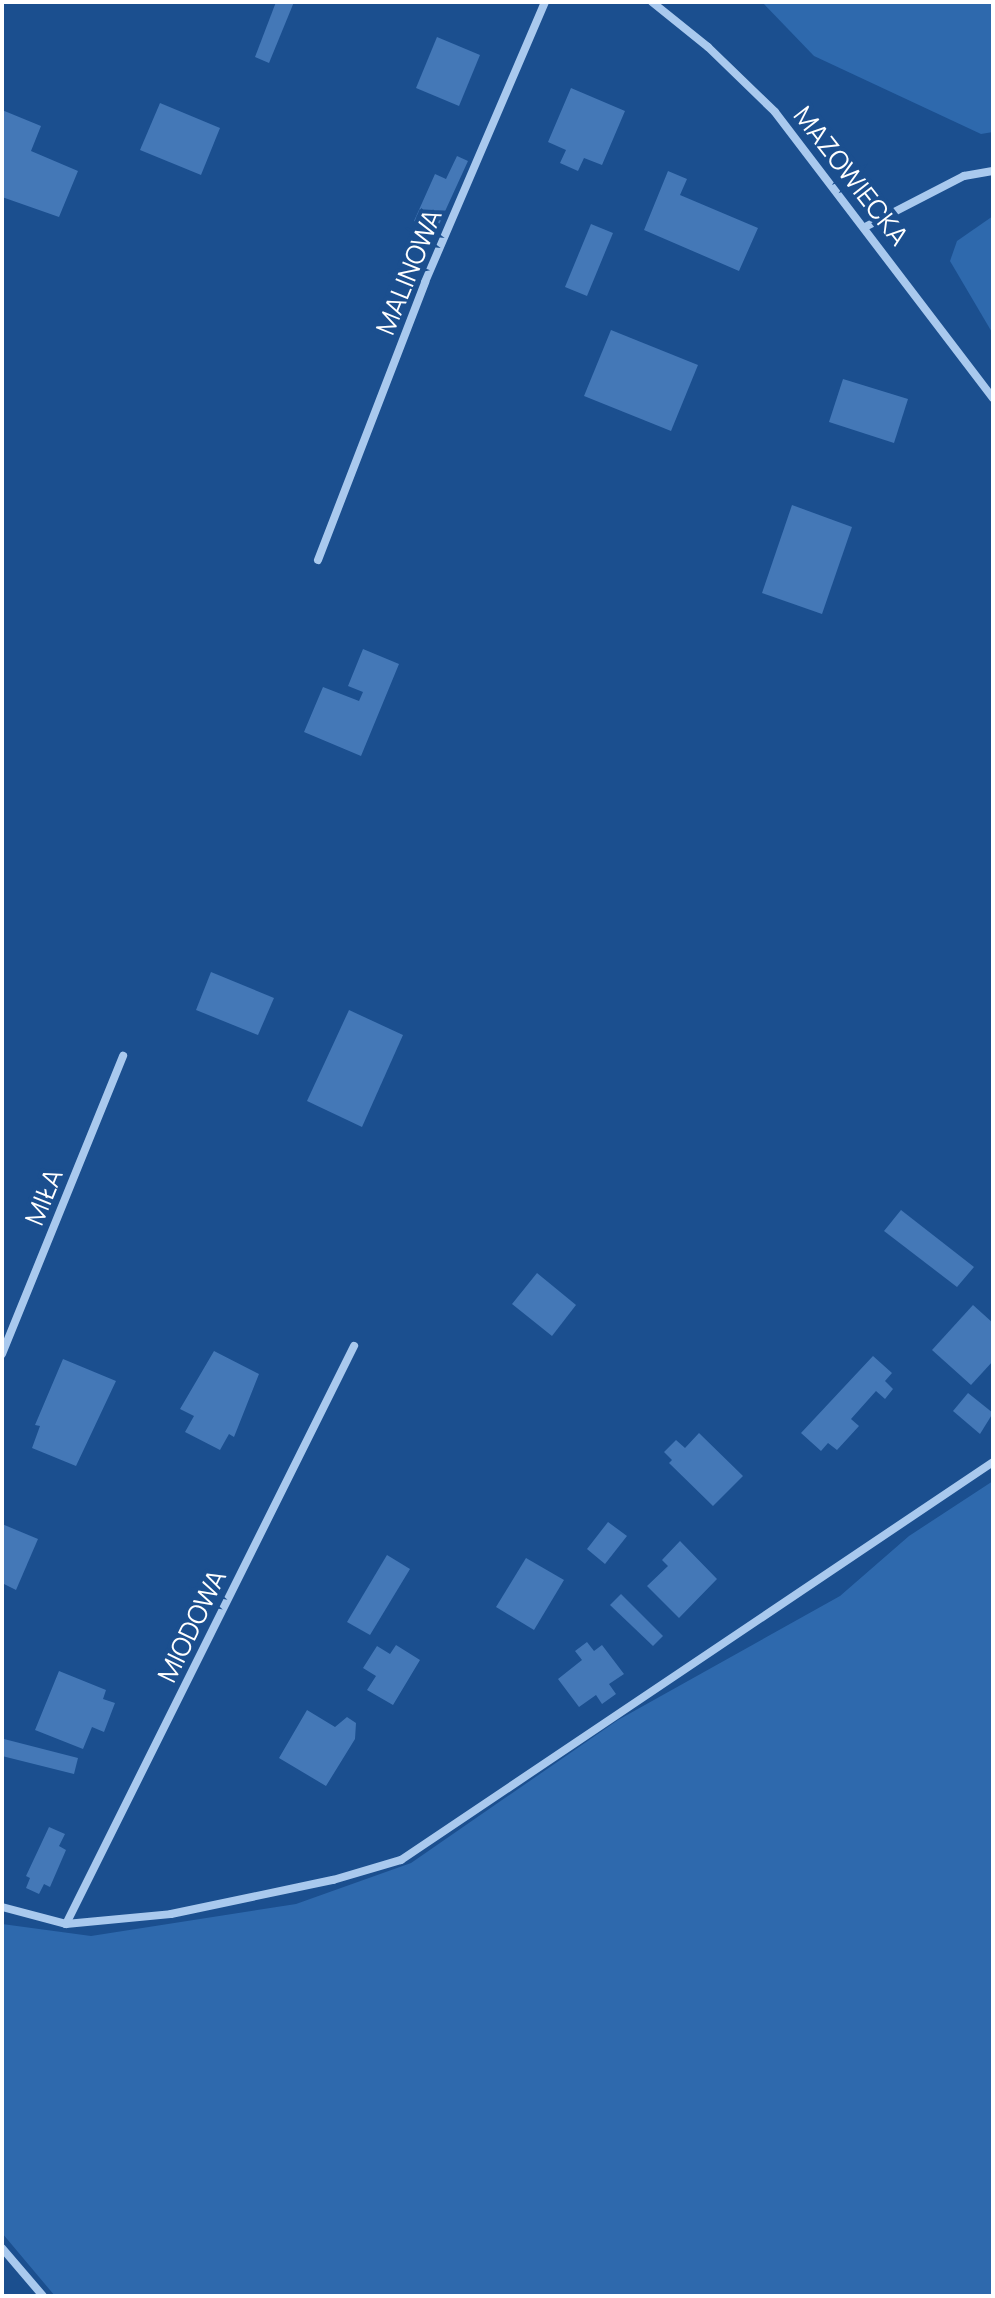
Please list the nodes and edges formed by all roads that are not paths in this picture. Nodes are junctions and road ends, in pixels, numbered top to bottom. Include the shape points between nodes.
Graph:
1 (545, 2) edge
2 (652, 2) edge
3 (993, 171) edge
4 (867, 226) junction
5 (993, 398) edge
6 (318, 560) dead end
7 (123, 1056) dead end
8 (354, 1346) dead end
9 (2, 1354) edge
10 (993, 1462) edge
11 (2, 1907) edge
12 (66, 1924) junction
13 (2, 2248) edge
14 (43, 2296) edge

1 - 6 street, MALINOWA via 425,282
2 - 4 street, MAZOWIECKA via 775,112
3 - 4 street via 964,176
4 - 5 street, MAZOWIECKA
7 - 9 street, MIŁA
8 - 12 street, MIODOWA
10 - 12 street via 401,1860 171,1914
11 - 12 street
13 - 14 street

